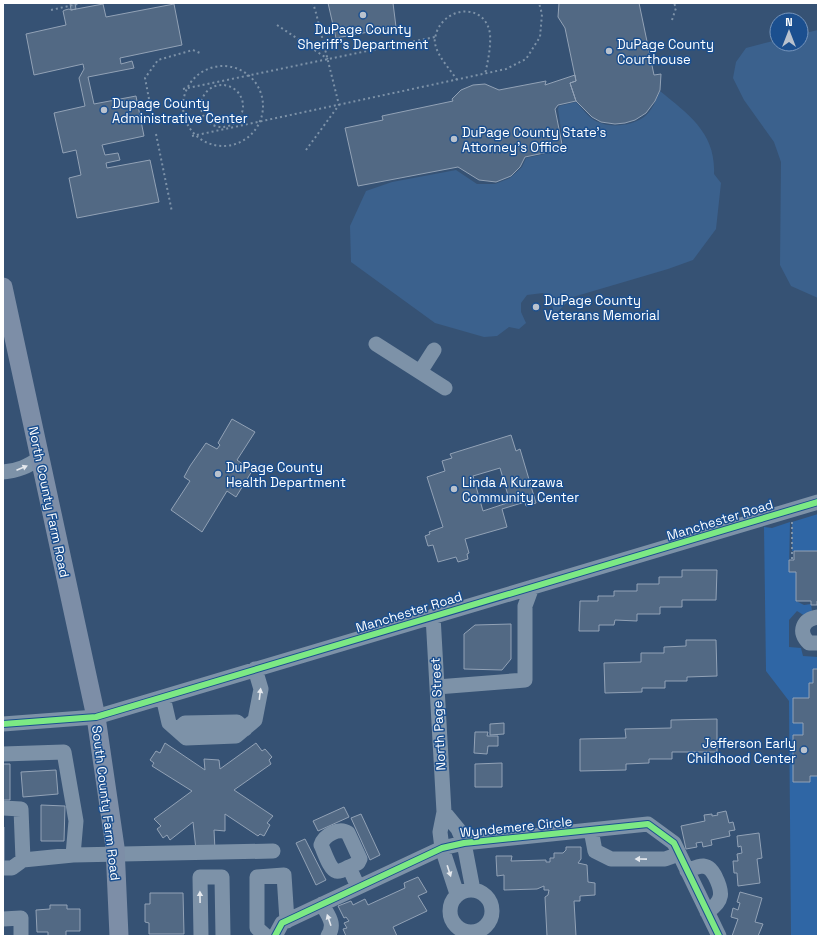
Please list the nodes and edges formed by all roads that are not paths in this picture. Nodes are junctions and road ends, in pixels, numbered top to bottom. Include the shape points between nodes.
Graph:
1 (3, 286) edge
2 (376, 344) dead end
3 (434, 350) dead end
4 (420, 372) junction
5 (445, 388) dead end
6 (40, 458) junction
7 (3, 472) edge
8 (818, 502) edge
9 (532, 587) junction
10 (510, 593) junction
11 (525, 606) junction
12 (433, 616) junction
13 (818, 617) edge
14 (818, 643) edge
15 (255, 669) junction
16 (437, 687) junction
17 (163, 697) junction
18 (96, 717) junction
19 (3, 724) edge
20 (3, 754) edge
21 (3, 808) edge
22 (444, 812) junction
23 (591, 830) junction
24 (464, 843) junction
25 (442, 848) junction
26 (273, 851) dead end
27 (115, 854) junction
28 (679, 854) junction
29 (73, 855) junction
30 (23, 860) junction
31 (349, 867) dead end
32 (3, 868) edge
33 (687, 871) junction
34 (358, 887) junction
35 (473, 890) junction
36 (457, 894) junction
37 (322, 904) junction
38 (707, 912) junction
39 (3, 919) edge
40 (286, 921) junction
41 (21, 936) edge
42 (119, 936) edge
43 (201, 936) edge
44 (223, 936) edge
45 (266, 936) edge
46 (275, 936) edge
47 (328, 936) edge
48 (719, 936) edge

1 - 6 main road, North County Farm Road
2 - 4 street
3 - 4 street
4 - 5 street
7 -> 6 street via 24,468
6 - 18 main road, North County Farm Road
8 - 9 street, Manchester Road
9 - 10 street, Manchester Road
9 - 11 street
10 - 11 street
10 - 12 street, Manchester Road
11 - 16 street via 525,680
12 - 15 street, Manchester Road
12 - 16 street, North Page Street
13 - 14 street via 805,622 802,630 804,639 809,643
15 - 17 street, Manchester Road
17 -> 15 street via 173,727 185,723 250,724 261,689
16 - 22 street, North Page Street
17 - 18 street, Manchester Road
18 - 19 street, Manchester Road
18 - 27 main road, South County Farm Road
20 - 29 street via 64,752 76,821
21 - 30 street via 21,809
22 - 24 street via 458,829
22 - 25 street, North Page Street via 440,832
23 - 24 street, Wyndemere Circle
23 - 28 street, Wyndemere Circle via 648,824 674,843
28 -> 23 street via 665,859 611,859 595,851
24 - 25 street, Wyndemere Circle
24 - 35 street
25 - 34 street, Wyndemere Circle
25 -> 36 street, North Page Street
26 - 27 street
27 - 29 street
27 - 42 main road, South County Farm Road
28 - 33 street, Wyndemere Circle
29 - 30 street
30 - 32 street via 12,868
31 - 34 street
33 - 38 street, Wyndemere Circle
33 - 38 street via 699,867 711,869 720,888 720,895 718,902
34 - 37 street, Wyndemere Circle
35 - 36 street
35 - 36 street via 488,898 492,913 490,921 477,932 460,930 450,917 449,909
37 - 40 street, Wyndemere Circle
47 -> 37 street via 332,930 332,922
38 - 48 street, Wyndemere Circle
39 - 41 street via 21,918
40 - 45 street via 284,876 257,877 257,928
40 - 46 street, Wyndemere Circle via 282,923
43 -> 44 street via 200,877 222,877

